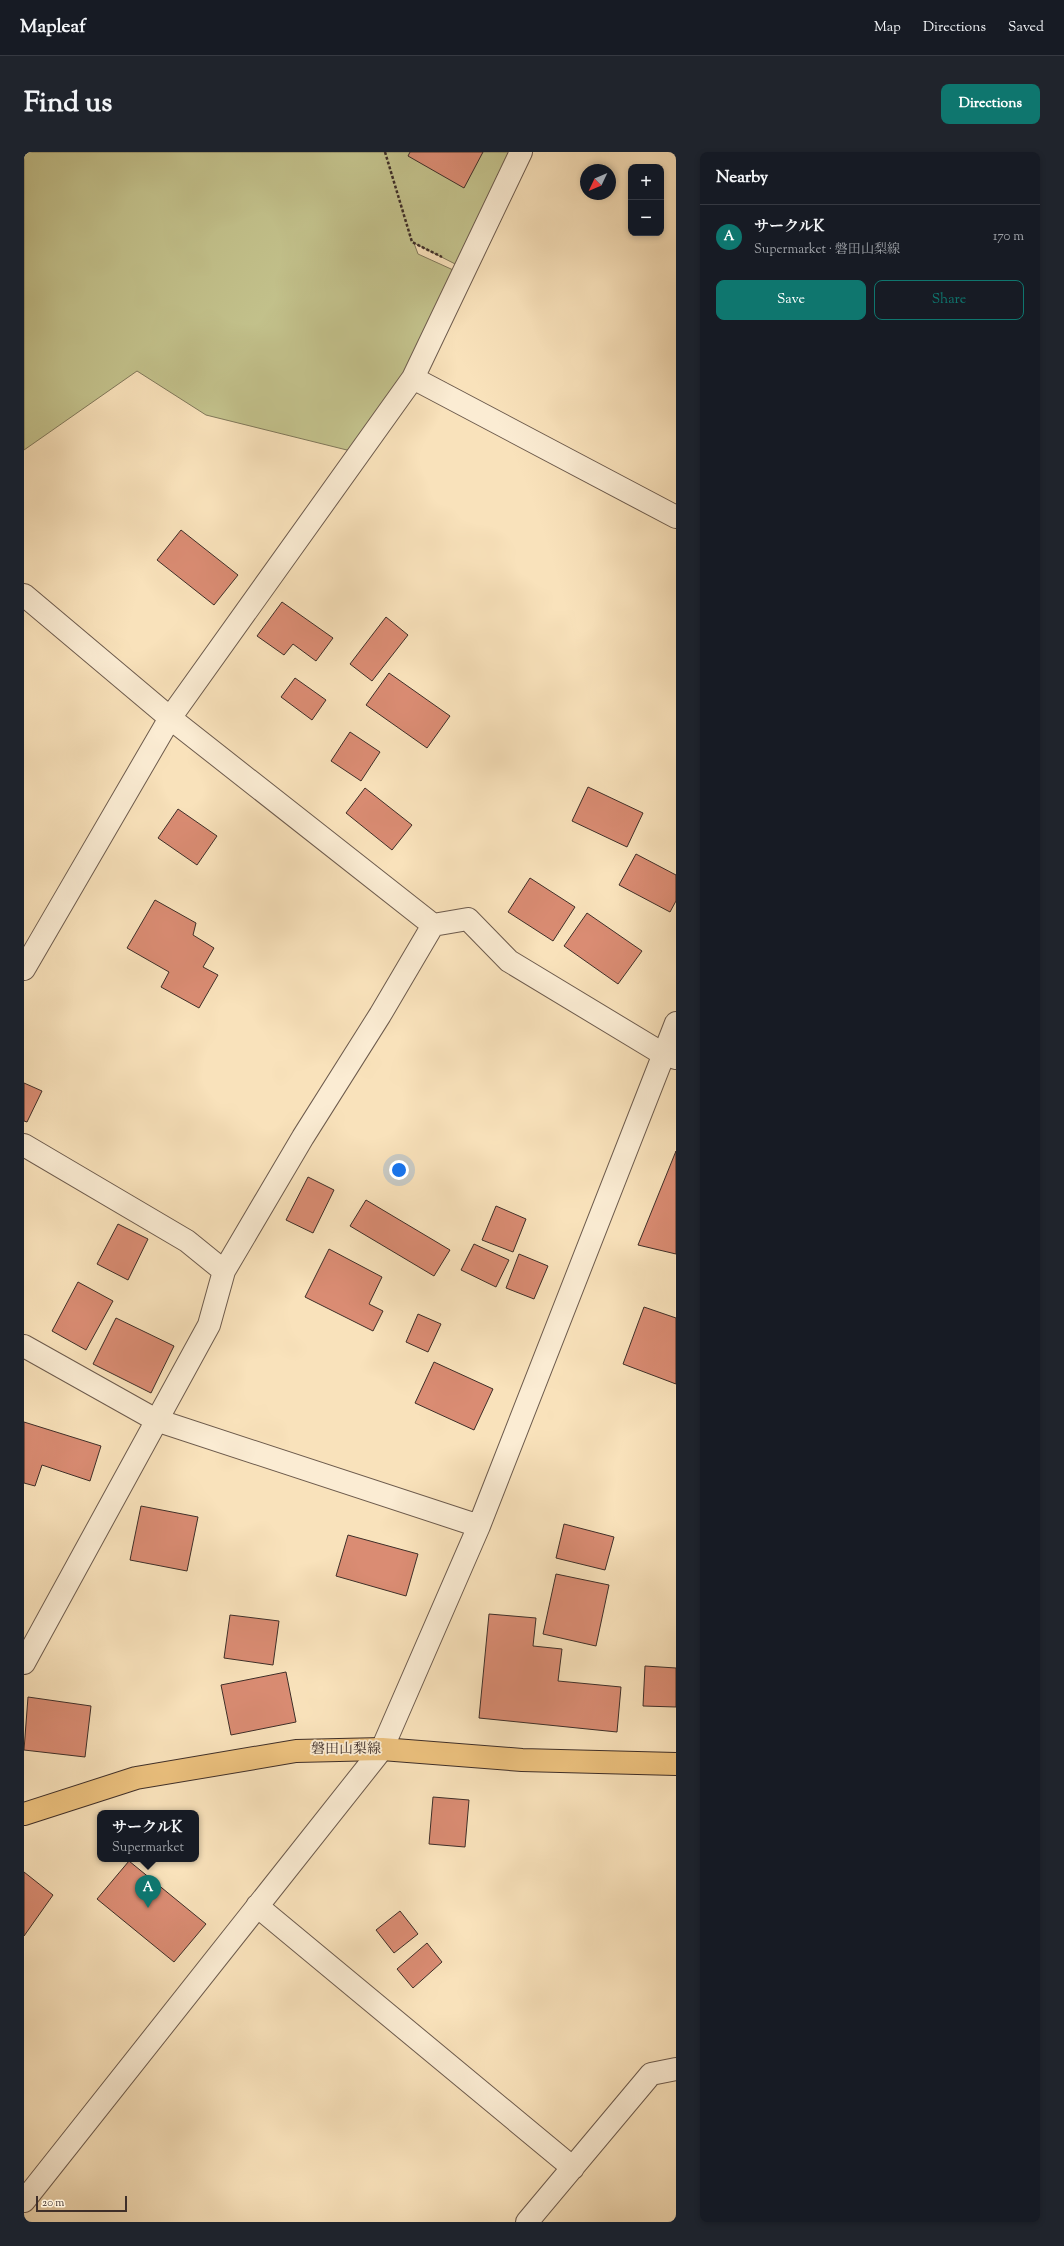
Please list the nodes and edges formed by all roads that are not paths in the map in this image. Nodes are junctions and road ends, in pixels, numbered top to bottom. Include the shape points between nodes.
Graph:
1 (521, 152) edge
2 (413, 378) junction
3 (676, 517) edge
4 (24, 595) edge
5 (170, 718) junction
6 (433, 925) junction
7 (24, 969) edge
8 (676, 1023) edge
9 (670, 1056) edge
10 (24, 1145) edge
11 (224, 1271) junction
12 (24, 1346) edge
13 (156, 1420) junction
14 (479, 1526) junction
15 (24, 1663) edge
16 (382, 1750) junction
17 (676, 1764) edge
18 (24, 1814) edge
19 (258, 1906) junction
20 (676, 2069) edge
21 (573, 2168) junction
22 (24, 2201) edge
23 (527, 2222) edge

1 - 2 street
2 - 3 street
2 - 5 street
4 - 5 street
5 - 6 street
5 - 7 street
6 - 9 street via 468,919 509,961
6 - 11 street
8 - 9 street
9 - 14 street
10 - 11 street via 186,1241
11 - 13 street via 209,1325
12 - 13 street
13 - 14 street
13 - 15 street
14 - 16 street
16 - 17 main road, 磐田山梨線 via 522,1760
16 - 18 main road, 磐田山梨線 via 296,1751 136,1778
16 - 19 street
19 - 21 street
19 - 22 street
20 - 21 street via 651,2074
21 - 23 street

